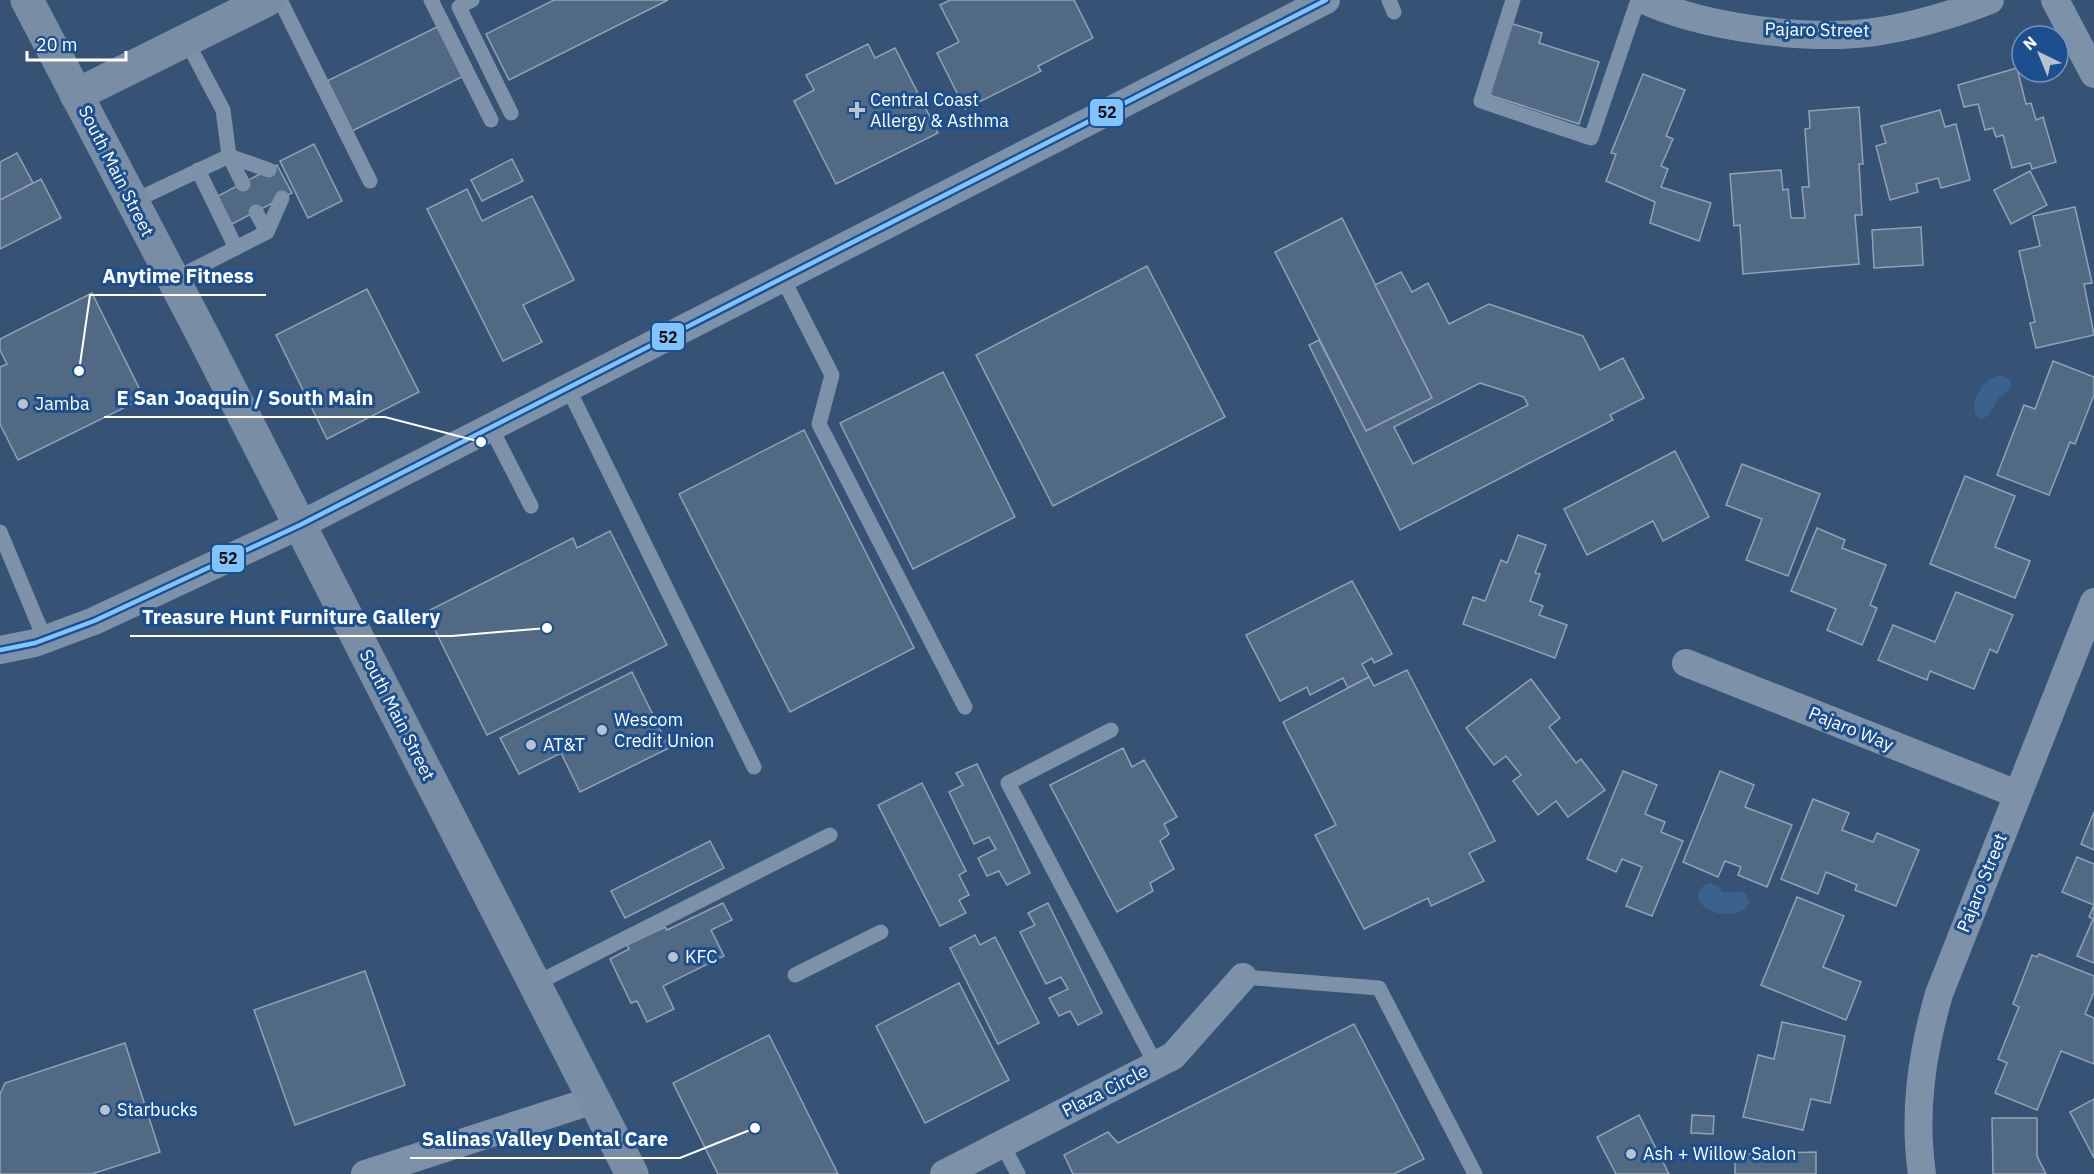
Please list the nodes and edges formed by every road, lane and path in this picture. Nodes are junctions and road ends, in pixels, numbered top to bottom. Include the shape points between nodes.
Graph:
1 (27, 0) edge
2 (267, 0) edge
3 (280, 0) edge
4 (431, 0) edge
5 (472, 0) edge
6 (1326, 0) edge
7 (1513, 0) edge
8 (1638, 0) edge
9 (1644, 0) edge
10 (1990, 0) edge
11 (2055, 0) edge
12 (186, 40) junction
13 (2094, 74) edge
14 (76, 95) junction
15 (511, 113) dead end
16 (491, 120) dead end
17 (229, 156) junction
18 (198, 170) junction
19 (269, 170) dead end
20 (370, 181) dead end
21 (243, 184) dead end
22 (282, 198) dead end
23 (132, 202) junction
24 (256, 212) dead end
25 (267, 232) junction
26 (236, 248) junction
27 (783, 279) junction
28 (173, 280) junction
29 (568, 388) junction
30 (491, 428) junction
31 (531, 506) dead end
32 (300, 525) junction
33 (0, 532) edge
34 (2094, 602) edge
35 (45, 640) junction
36 (0, 650) edge
37 (1686, 663) dead end
38 (965, 707) dead end
39 (1111, 730) dead end
40 (754, 766) dead end
41 (2017, 795) junction
42 (830, 835) dead end
43 (881, 932) dead end
44 (795, 975) dead end
45 (1243, 977) joint
46 (535, 984) junction
47 (1156, 1065) junction
48 (594, 1100) junction
49 (1002, 1144) junction
50 (624, 1171) edge
51 (365, 1174) edge
52 (944, 1174) edge
53 (1018, 1174) edge
54 (1475, 1174) edge
55 (1922, 1174) edge

1 - 14 main road, South Main Street
2 - 12 main road
3 - 20 lane
4 - 16 lane
5 - 15 lane via 459,7
6 - 27 street
7 - 8 lane via 1481,102 1591,138
9 - 10 street, Pajaro Street via 1692,17 1734,26 1828,34 1911,25
11 - 13 street
12 - 14 main road
12 - 17 lane via 223,110
14 - 23 main road, South Main Street
17 - 18 lane
17 - 19 lane
17 - 21 lane
18 - 23 lane
18 - 26 lane
22 - 25 lane
23 - 28 main road, South Main Street
24 - 25 lane
25 - 26 lane
26 - 28 lane
27 - 29 street
27 - 38 lane via 832,375 819,424
28 - 32 main road, South Main Street
29 - 30 street
29 - 40 lane
30 - 31 lane
30 - 32 street
32 - 35 street
32 - 46 main road, South Main Street
33 - 35 lane
34 - 41 street, Pajaro Street
35 - 36 street
37 - 41 street, Pajaro Way
39 - 47 lane via 1008,783
41 - 55 street, Pajaro Street via 1928,1031 1918,1113
42 - 46 lane
43 - 44 lane
45 - 47 street, Plaza Circle via 1173,1056
45 - 54 lane via 1379,988
46 - 48 main road, South Main Street
47 - 49 street, Plaza Circle
48 - 50 main road, South Main Street
48 - 51 street
49 - 52 street, Plaza Circle
49 - 53 lane

